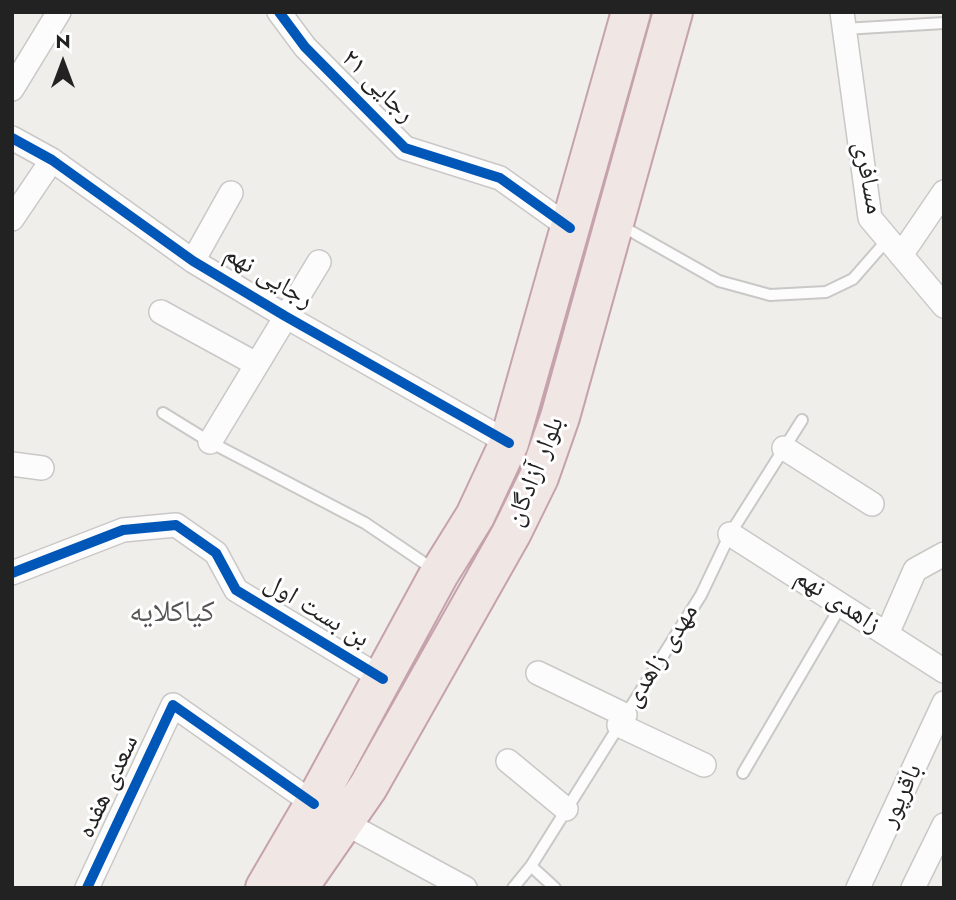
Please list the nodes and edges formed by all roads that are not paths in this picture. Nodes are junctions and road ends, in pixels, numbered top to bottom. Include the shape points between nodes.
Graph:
1 (59, 12) edge
2 (279, 12) edge
3 (631, 12) edge
4 (673, 12) edge
5 (843, 21) edge
6 (944, 23) edge
7 (12, 89) edge
8 (12, 138) edge
9 (52, 160) junction
10 (944, 192) edge
11 (231, 193) dead end
12 (12, 219) edge
13 (614, 222) junction
14 (570, 228) junction
15 (894, 247) junction
16 (193, 261) junction
17 (319, 262) dead end
18 (944, 306) edge
19 (161, 313) dead end
20 (285, 316) junction
21 (256, 364) junction
22 (163, 413) dead end
23 (802, 420) dead end
24 (210, 442) junction
25 (509, 443) junction
26 (784, 448) junction
27 (12, 464) edge
28 (42, 468) dead end
29 (872, 505) dead end
30 (730, 534) junction
31 (944, 554) edge
32 (12, 573) edge
33 (439, 573) junction
34 (842, 604) junction
35 (887, 635) junction
36 (944, 671) edge
37 (538, 673) dead end
38 (383, 679) junction
39 (944, 703) edge
40 (622, 720) junction
41 (508, 761) dead end
42 (704, 765) dead end
43 (743, 773) dead end
44 (566, 809) junction
45 (329, 813) junction
46 (944, 825) edge
47 (531, 866) junction
48 (87, 888) edge
49 (265, 888) edge
50 (298, 888) edge
51 (465, 888) edge
52 (513, 888) edge
53 (555, 888) edge
54 (858, 888) edge
55 (913, 888) edge

1 - 7 street
2 - 14 street, رجایی ۲۱ via 305,47 405,148 500,178
3 - 14 highway, بلوار آزادگان
4 - 13 highway, بلوار آزادگان
5 - 6 lane
5 - 15 street, مسافری via 870,218
8 - 9 street, رجایی نهم
9 - 12 street
9 - 16 street, رجایی نهم
10 - 15 street
11 - 16 street
13 - 15 lane, مسافری via 719,282 770,295 826,292 853,279
13 - 45 highway, بلوار آزادگان via 539,477 368,787
14 - 25 highway, بلوار آزادگان
15 - 18 street
16 - 20 street, رجایی نهم
17 - 20 street
19 - 21 street
20 - 21 street
20 - 25 street, رجایی نهم
21 - 24 street
22 - 24 lane
23 - 26 lane, مهدی زاهدی
24 - 33 lane via 365,523
25 - 33 highway, بلوار آزادگان via 475,516
26 - 29 street
26 - 30 lane, مهدی زاهدی
27 - 28 street
30 - 34 street, زاهدی نهم
30 - 40 lane, مهدی زاهدی via 701,595
31 - 35 street via 915,570
32 - 38 street, بن بست اول via 123,530 176,525 216,552 236,590
33 - 38 highway, بلوار آزادگان
34 - 35 street, زاهدی نهم
34 - 43 lane
35 - 36 street, زاهدی نهم
37 - 40 street
38 - 45 highway, بلوار آزادگان
39 - 54 street, باقرپور
40 - 42 street
40 - 44 lane, مهدی زاهدی
41 - 44 street
44 - 47 lane, مهدی زاهدی
45 - 48 street, سعدی هفده via 173,705
45 - 49 highway, بلوار آزادگان
45 - 50 highway, بلوار آزادگان
45 - 51 street
46 - 55 street, باقرپور
47 - 52 lane, مهدی زاهدی
47 - 53 lane

